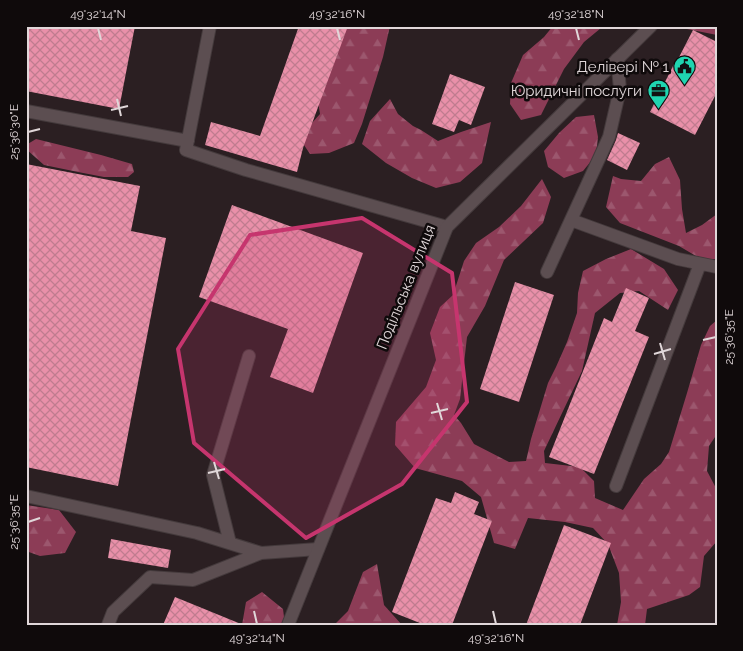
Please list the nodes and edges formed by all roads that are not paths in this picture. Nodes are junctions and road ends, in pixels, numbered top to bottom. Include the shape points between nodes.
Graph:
1 (210, 26) edge
2 (651, 26) edge
3 (617, 59) junction
4 (26, 111) edge
5 (188, 141) junction
6 (571, 220) junction
7 (447, 227) junction
8 (700, 264) junction
9 (717, 267) edge
10 (547, 272) dead end
11 (249, 356) dead end
12 (616, 486) dead end
13 (26, 496) edge
14 (230, 543) junction
15 (318, 549) junction
16 (261, 553) junction
17 (108, 625) edge
18 (288, 625) edge

1 - 5 street
2 - 3 street, Подільська вулиця
3 - 6 street via 620,90 609,136
3 - 7 street, Подільська вулиця
4 - 5 street
5 - 7 street via 186,150 246,170
6 - 8 street
6 - 10 street
7 - 15 street, Подільська вулиця
8 - 9 street
8 - 12 street
11 - 14 street via 213,475
13 - 14 street
14 - 16 street
15 - 16 street
15 - 18 street, Подільська вулиця
16 - 17 street via 193,580 150,576 113,612

